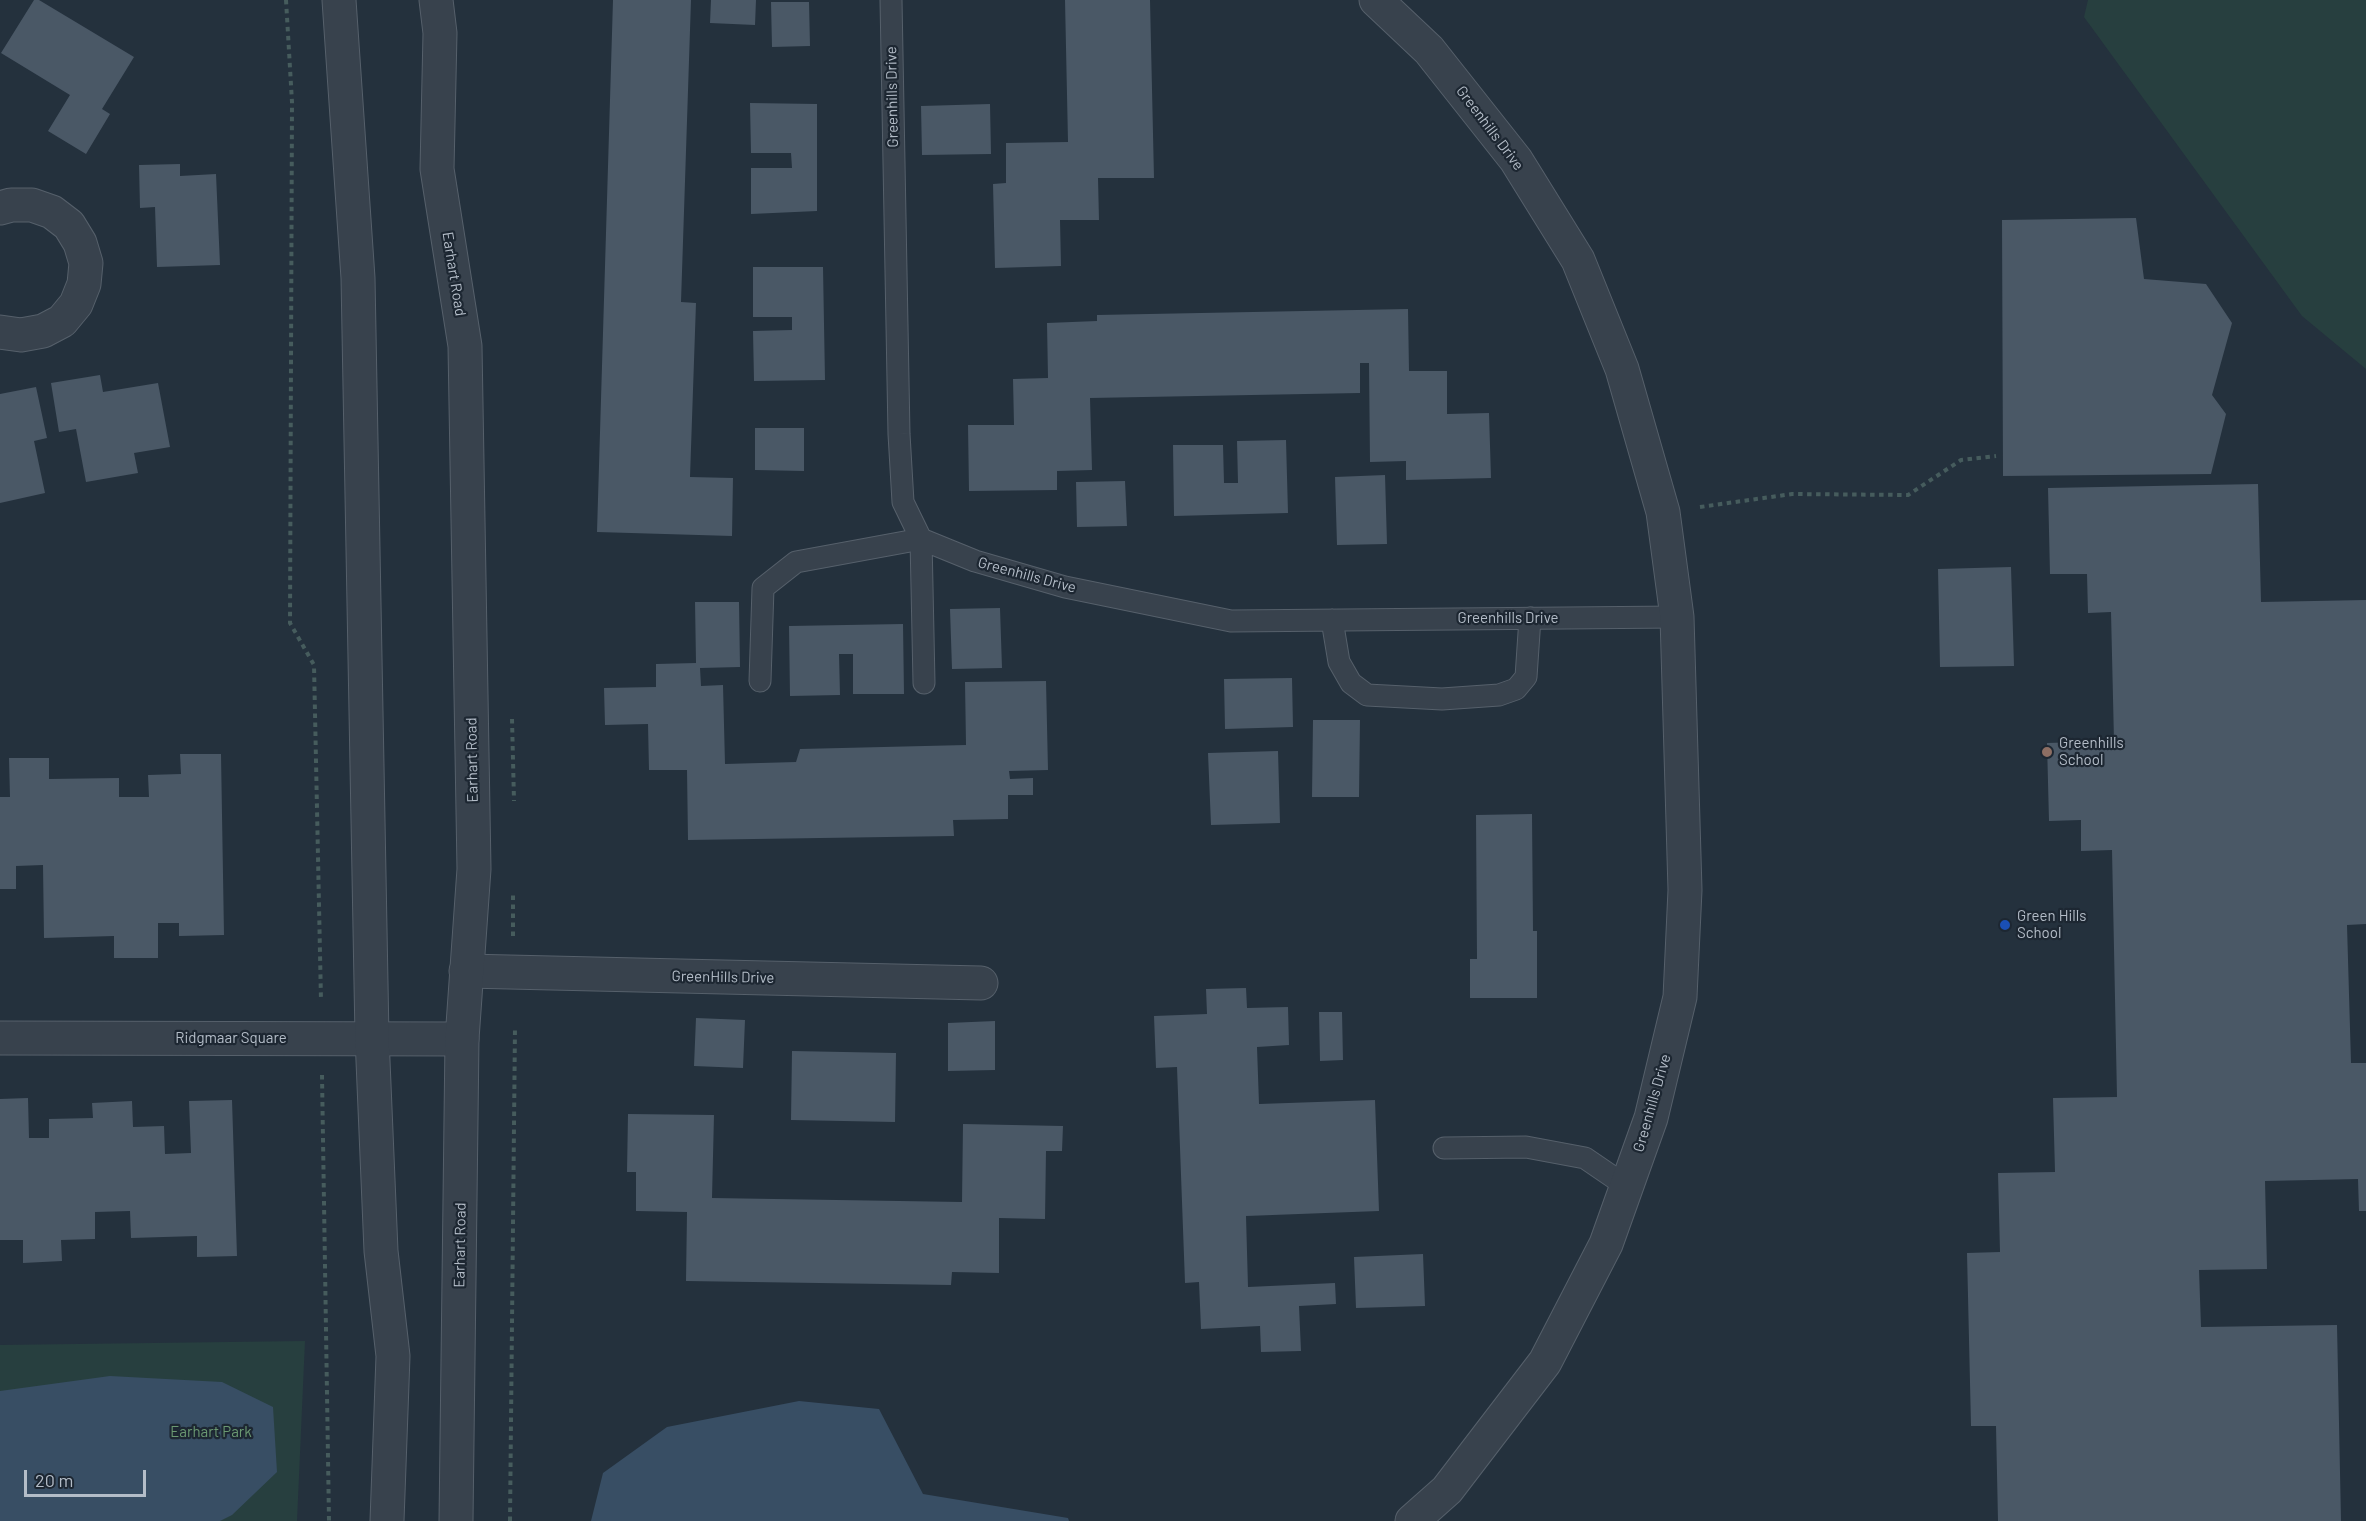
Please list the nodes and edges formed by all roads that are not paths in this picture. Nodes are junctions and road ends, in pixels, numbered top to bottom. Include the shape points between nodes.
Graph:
1 (339, 0) edge
2 (436, 0) edge
3 (891, 0) edge
4 (1376, 0) edge
5 (0, 208) edge
6 (0, 332) edge
7 (921, 539) junction
8 (1677, 617) junction
9 (1530, 618) junction
10 (1332, 620) junction
11 (760, 681) dead end
12 (924, 683) dead end
13 (466, 971) junction
14 (981, 983) dead end
15 (372, 1037) junction
16 (0, 1038) edge
17 (462, 1039) junction
18 (1444, 1148) dead end
19 (1626, 1186) junction
20 (387, 1521) edge
21 (456, 1521) edge
22 (1412, 1521) edge

1 - 15 street via 358,278
2 - 13 street, Earhart Road via 440,33 437,169 465,346 474,869
3 - 7 lane, Greenhills Drive via 903,502
4 - 8 street, Greenhills Drive via 1429,50 1516,160 1578,260 1622,369 1663,512
5 - 6 street via 32,205 52,212 69,225 86,263 84,284 76,304 62,321 43,332
7 - 10 lane, Greenhills Drive via 975,561 1065,587 1231,621
7 - 11 lane via 796,562 763,588
7 - 12 lane
8 - 9 lane, Greenhills Drive
8 - 19 street, Greenhills Drive via 1685,890 1680,997 1651,1118
9 - 10 lane, Greenhills Drive
9 - 10 lane via 1526,677 1516,689 1499,695 1442,699 1366,695 1351,683 1340,663
13 - 14 street, GreenHills Drive
13 - 17 street, Earhart Road
15 - 16 street, Ridgmaar Square
15 - 17 street, Ridgmaar Square
15 - 20 street via 381,1251 393,1356
17 - 21 street, Earhart Road
18 - 19 lane via 1526,1147 1585,1158
19 - 22 street, Greenhills Drive via 1606,1244 1545,1362 1447,1490

